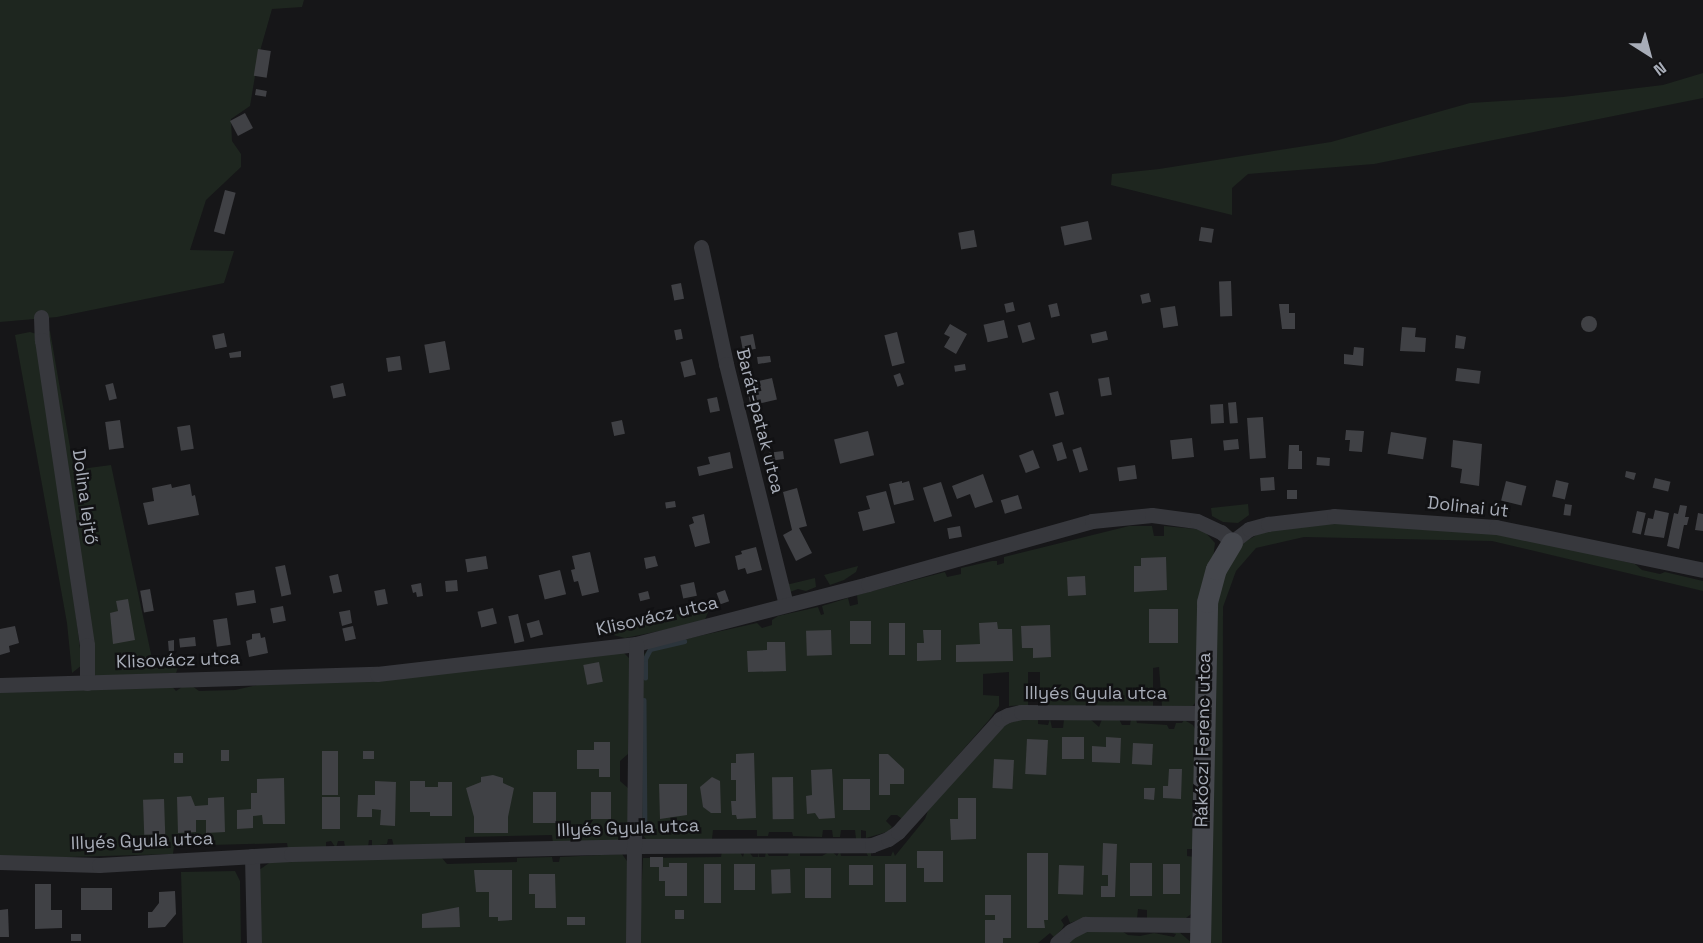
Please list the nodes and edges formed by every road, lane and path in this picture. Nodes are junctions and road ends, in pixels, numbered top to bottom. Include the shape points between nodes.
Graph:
1 (700, 247) dead end
2 (41, 317) dead end
3 (1232, 542) junction
4 (1703, 570) edge
5 (786, 604) junction
6 (636, 644) junction
7 (87, 682) junction
8 (0, 686) edge
9 (1203, 713) junction
10 (635, 846) junction
11 (252, 856) junction
12 (0, 862) edge
13 (1200, 934) edge
14 (254, 943) edge
15 (633, 943) edge
16 (1057, 943) edge

1 - 5 street, Barát-patak utca
2 - 7 street, Dolina lejtő via 87,645
3 - 4 street, Dolinai út via 1249,529 1268,524 1334,516 1496,526
3 - 5 street, Klisovácz utca via 1210,526 1184,518 1159,515 1092,521
3 - 9 street, Rákóczi Ferenc utca via 1216,569 1207,602
5 - 6 street, Klisovácz utca
6 - 7 street, Klisovácz utca via 377,674
6 - 10 street
7 - 8 street, Klisovácz utca
9 - 10 street, Illyés Gyula utca via 1008,715 1000,719 898,832 878,843
9 - 13 street, Rákóczi Ferenc utca
10 - 11 street, Illyés Gyula utca
10 - 15 street
11 - 12 street, Illyés Gyula utca via 99,865
11 - 14 street
13 - 16 street via 1085,924

